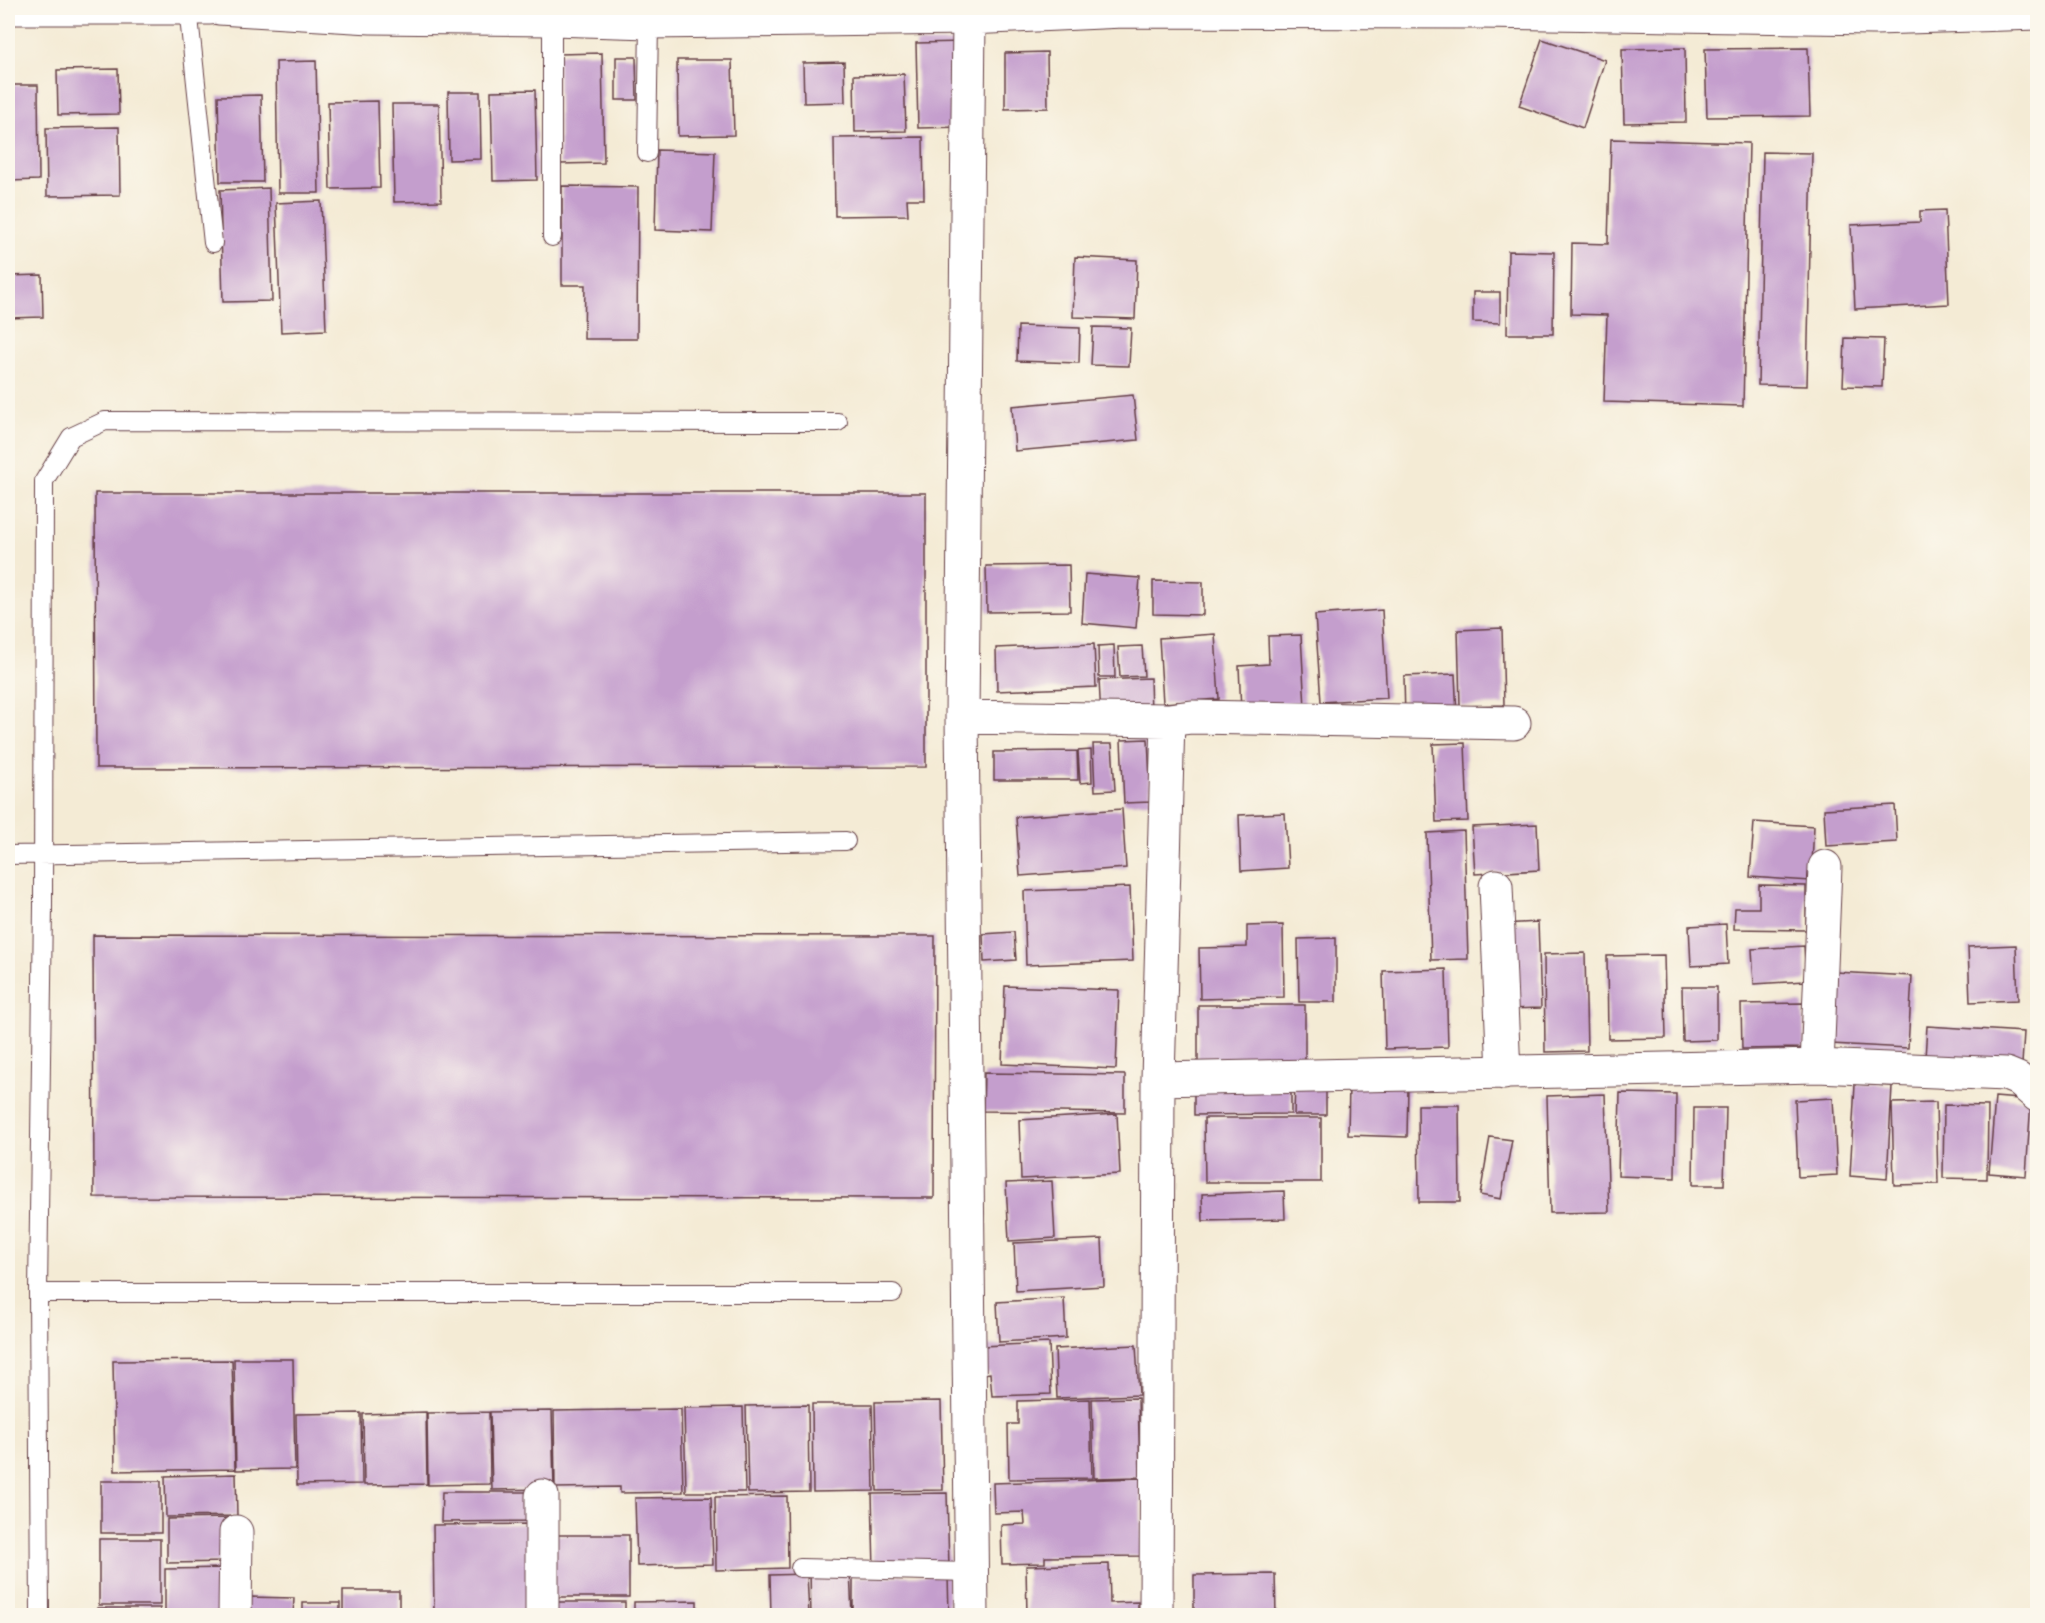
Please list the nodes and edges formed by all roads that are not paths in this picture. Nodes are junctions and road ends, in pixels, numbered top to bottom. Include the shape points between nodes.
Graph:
1 (8, 8) edge
2 (188, 8) edge
3 (210, 8) edge
4 (219, 8) edge
5 (371, 12) edge
6 (2037, 13) edge
7 (969, 18) junction
8 (552, 19) junction
9 (649, 22) junction
10 (647, 153) dead end
11 (552, 237) dead end
12 (213, 243) dead end
13 (838, 422) dead end
14 (962, 717) junction
15 (1168, 720) junction
16 (1514, 723) dead end
17 (846, 841) dead end
18 (42, 854) junction
19 (8, 855) edge
20 (1825, 867) dead end
21 (1496, 886) dead end
22 (1817, 1066) junction
23 (1504, 1074) junction
24 (1158, 1079) junction
25 (2037, 1096) edge
26 (38, 1293) junction
27 (893, 1293) dead end
28 (542, 1496) dead end
29 (236, 1532) dead end
30 (800, 1568) dead end
31 (972, 1572) junction
32 (40, 1616) edge
33 (235, 1616) edge
34 (542, 1616) edge
35 (972, 1616) edge
36 (1156, 1616) edge

1 - 2 street
2 - 3 street
2 - 12 lane
4 - 5 street
5 - 8 street
6 - 7 street via 1875,18 1123,11
7 - 9 street
7 - 14 street
8 - 9 street
8 - 11 lane
9 - 10 lane
13 - 18 lane via 105,421 71,437 44,481
14 - 15 street
14 - 31 street
15 - 16 street via 1192,717
15 - 24 street
17 - 18 lane
18 - 19 lane
18 - 26 lane
20 - 22 street
21 - 23 street
22 - 23 street
22 - 25 street via 2006,1074
23 - 24 street
24 - 36 street
26 - 27 lane
26 - 32 lane
28 - 34 street
29 - 33 street
30 - 31 lane
31 - 35 street

